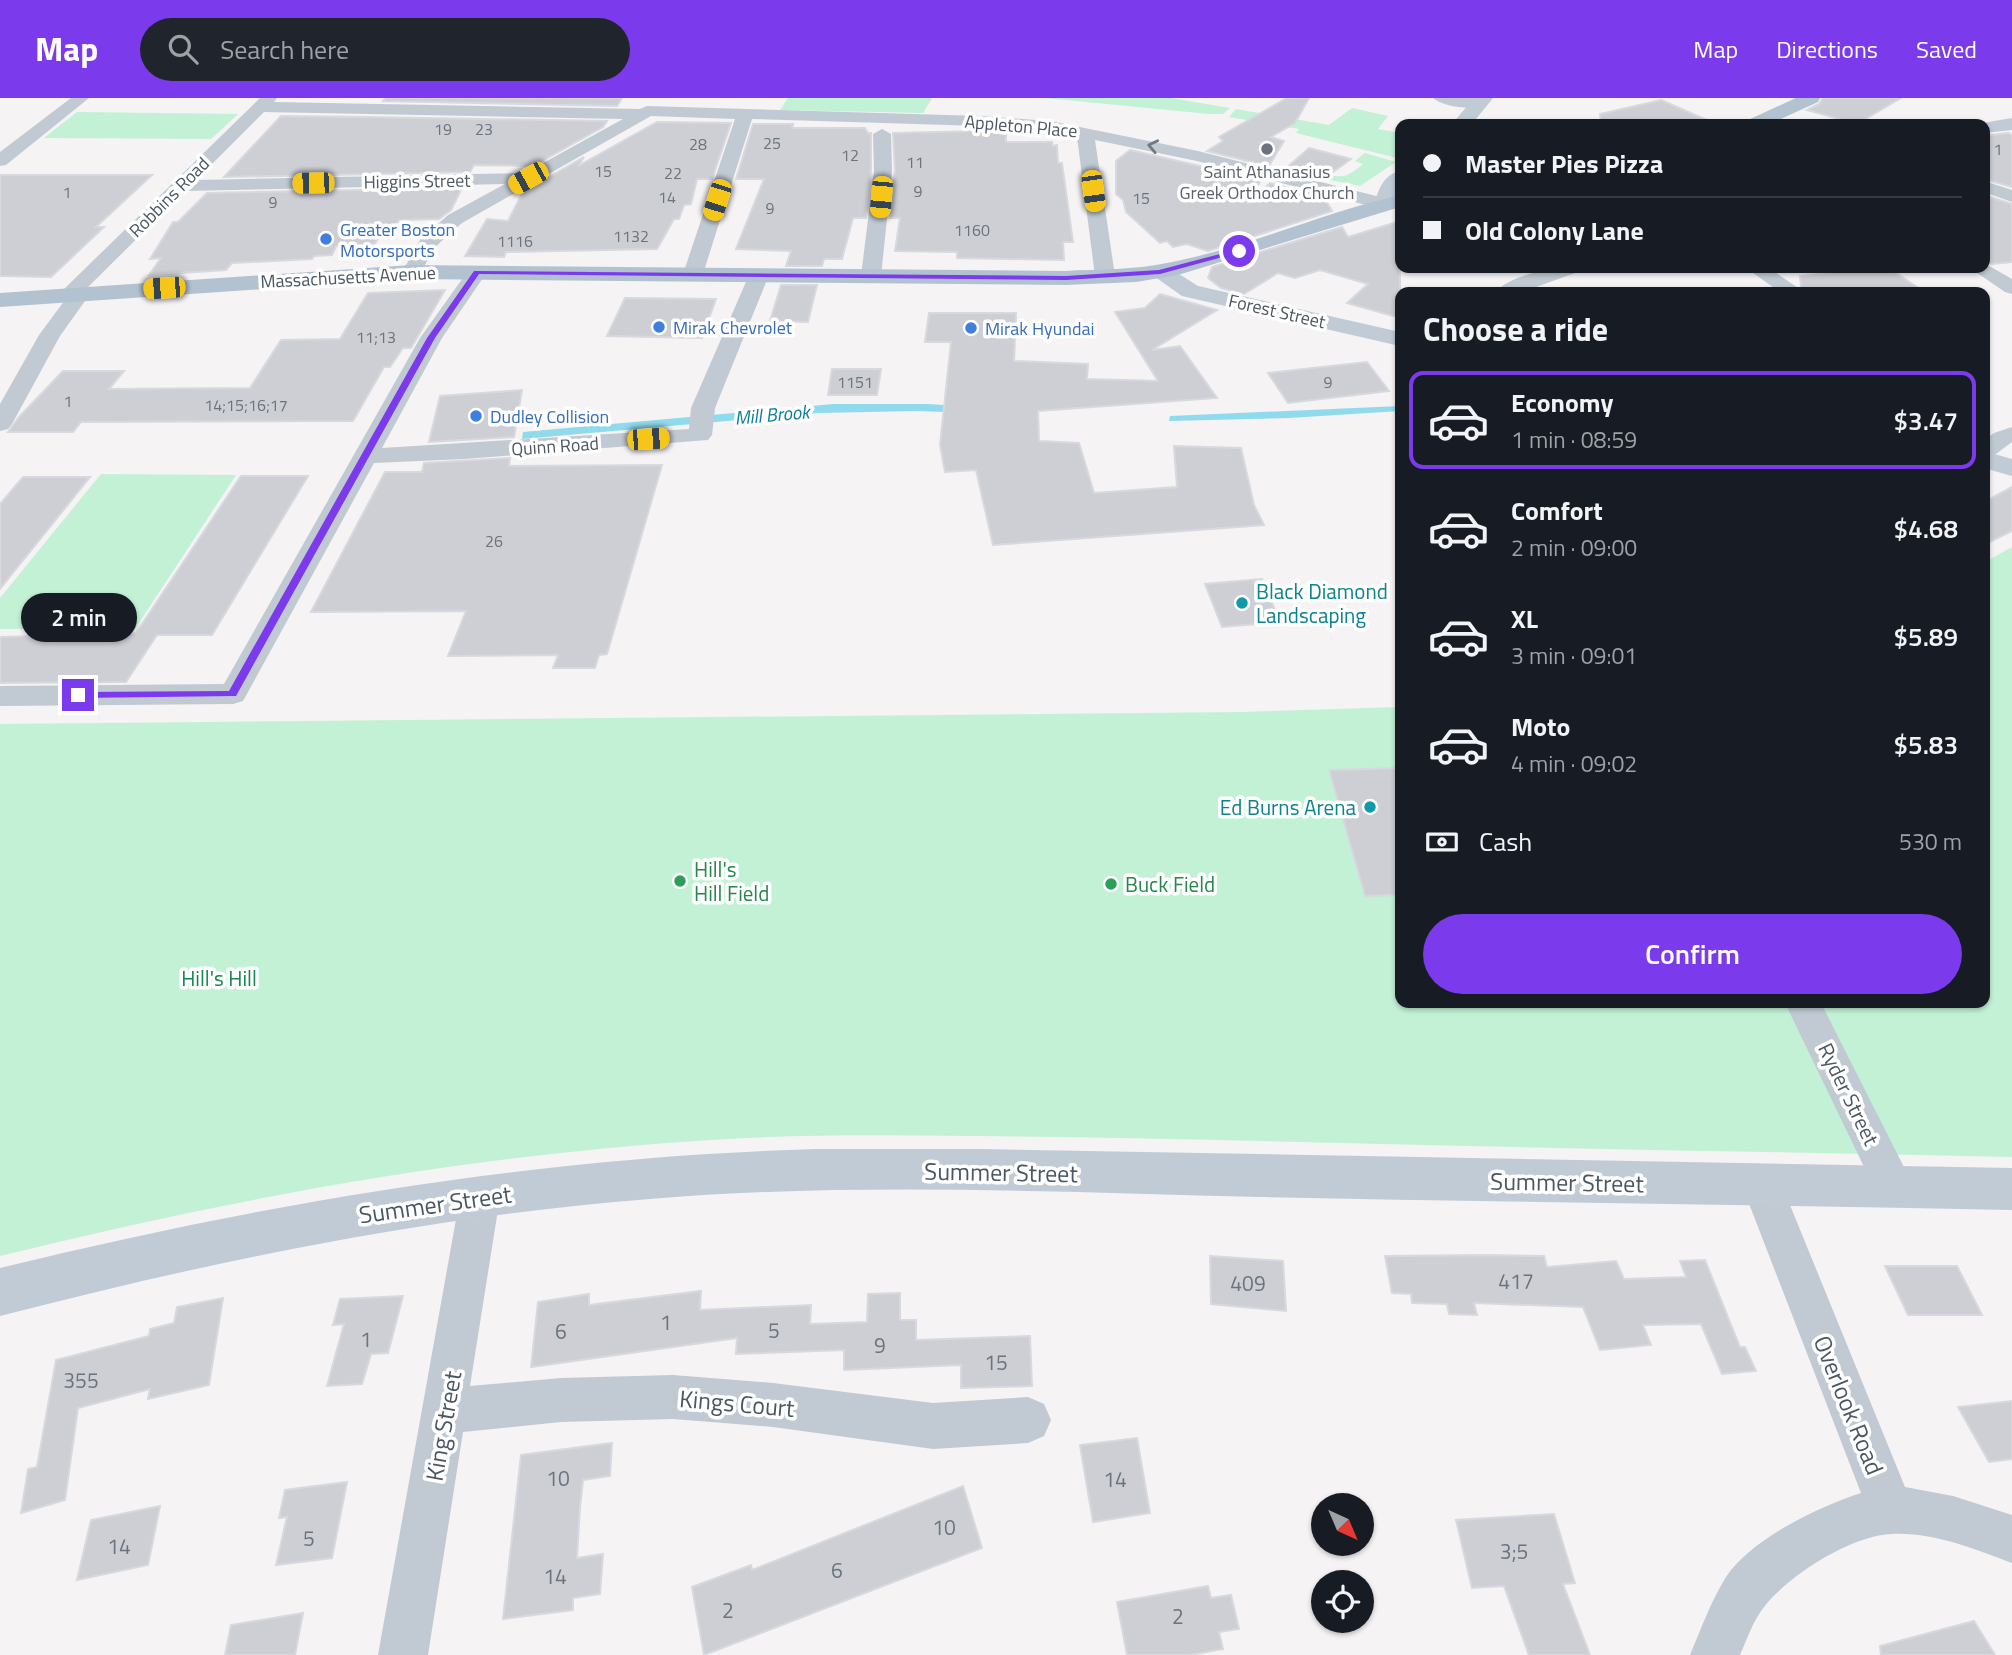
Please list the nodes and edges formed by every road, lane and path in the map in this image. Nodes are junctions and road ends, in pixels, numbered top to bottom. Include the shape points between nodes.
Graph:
1 (81, 98) edge
2 (663, 98) edge
3 (1441, 98) edge
4 (1811, 98) edge
5 (1482, 100) edge
6 (264, 102) edge
7 (646, 113) junction
8 (745, 114) junction
9 (1466, 119) edge
10 (1766, 119) edge
11 (2012, 124) edge
12 (1990, 126) edge
13 (1085, 132) junction
14 (882, 134) dead end
15 (0, 161) edge
16 (528, 178) junction
17 (1395, 181) edge
18 (180, 186) junction
19 (1990, 188) edge
20 (2012, 196) edge
21 (1393, 203) edge
22 (412, 272) junction
23 (477, 272) junction
24 (1160, 272) junction
25 (1554, 273) edge
26 (1764, 273) edge
27 (1988, 273) edge
28 (693, 274) junction
29 (759, 275) junction
30 (871, 276) junction
31 (1105, 276) junction
32 (1517, 287) edge
33 (1786, 287) edge
34 (2012, 288) edge
35 (75, 294) junction
36 (0, 300) edge
37 (1395, 339) edge
38 (0, 424) edge
39 (1994, 441) edge
40 (364, 456) junction
41 (2012, 468) edge
42 (0, 696) edge
43 (1805, 1008) edge
44 (1761, 1183) junction
45 (1894, 1186) junction
46 (2012, 1189) edge
47 (480, 1197) junction
48 (0, 1292) edge
49 (446, 1411) junction
50 (1028, 1420) dead end
51 (1891, 1510) junction
52 (2012, 1539) edge
53 (403, 1655) edge
54 (1715, 1655) edge

1 - 15 street
2 - 7 street
3 - 5 street
4 - 10 main road
5 - 9 main road
6 - 7 street, Appleton Place
6 - 18 street, Robbins Road
7 - 8 street, Appleton Place
7 - 16 street
8 - 13 street, Appleton Place via 940,113
8 - 28 street
11 - 12 main road
21 -> 13 street, Appleton Place
13 - 31 street
14 - 30 street via 883,171
16 - 18 street, Higgins Street
16 - 22 street via 439,231
17 - 21 main road via 1391,185
18 - 35 street, Robbins Road
19 - 20 street
21 - 24 main road, Massachusetts Avenue
22 - 23 main road, Massachusetts Avenue
22 - 35 main road, Massachusetts Avenue
23 - 28 main road, Massachusetts Avenue
23 - 40 street via 431,338
24 - 31 main road, Massachusetts Avenue
24 - 37 main road, Forest Street via 1190,291
25 - 32 street
26 - 33 street
27 - 34 street
28 - 29 main road, Massachusetts Avenue
29 - 30 main road, Massachusetts Avenue
29 - 40 street, Quinn Road via 701,420 700,435
30 - 31 main road, Massachusetts Avenue
35 - 36 main road, Massachusetts Avenue
35 - 38 street, Robbins Road
39 - 41 main road
40 - 42 street via 233,694
43 - 45 street, Ryder Street
44 - 45 main road, Summer Street
44 - 47 main road, Summer Street via 834,1170 651,1178
44 - 51 street, Overlook Road
45 - 46 main road, Summer Street
47 - 48 main road, Summer Street via 257,1232
47 - 49 street, King Street
49 - 50 street, Kings Court via 561,1400 673,1397 933,1426
49 - 53 street, King Street
51 - 52 street via 1960,1520
51 - 54 street via 1835,1526 1794,1549 1748,1588

